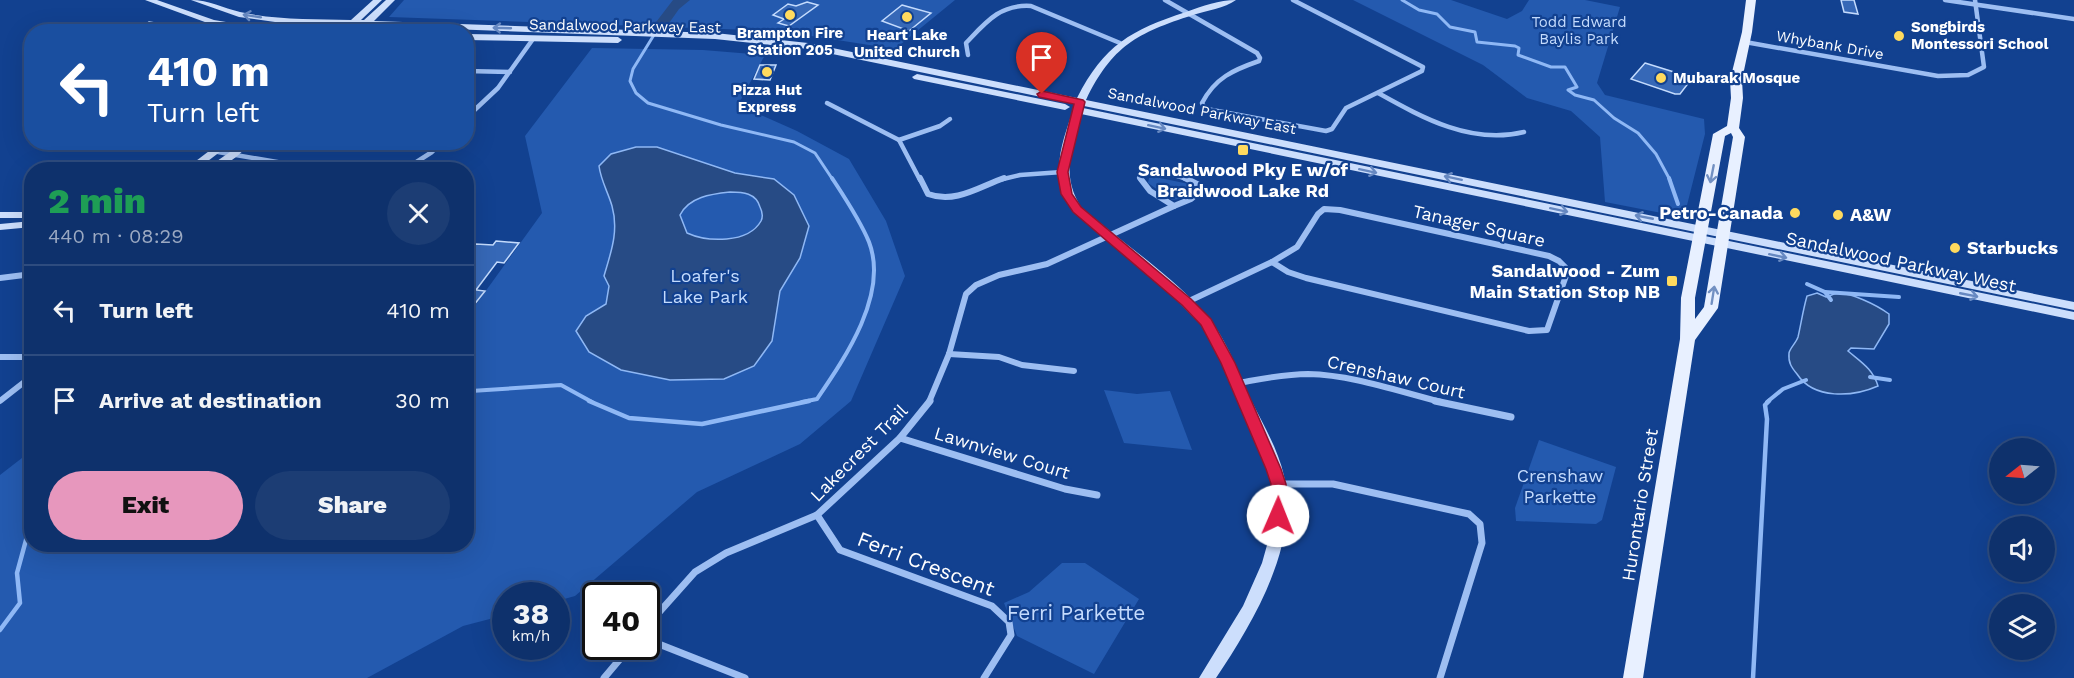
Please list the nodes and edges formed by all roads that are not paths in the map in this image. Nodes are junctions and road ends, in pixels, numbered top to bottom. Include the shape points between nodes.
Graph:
1 (149, 0) edge
2 (195, 0) edge
3 (378, 0) edge
4 (391, 0) edge
5 (1165, 0) edge
6 (1232, 0) edge
7 (1293, 0) edge
8 (1751, 0) edge
9 (1945, 0) edge
10 (1976, 2) edge
11 (1188, 14) junction
12 (2074, 19) edge
13 (352, 23) junction
14 (366, 23) junction
15 (227, 24) edge
16 (386, 24) edge
17 (474, 28) edge
18 (474, 37) edge
19 (642, 37) junction
20 (533, 39) junction
21 (1745, 42) junction
22 (1120, 43) junction
23 (968, 55) dead end
24 (474, 71) edge
25 (510, 72) junction
26 (1378, 93) junction
27 (827, 103) dead end
28 (1078, 106) junction
29 (474, 110) edge
30 (950, 119) dead end
31 (1733, 128) junction
32 (1524, 132) dead end
33 (899, 140) junction
34 (238, 150) edge
35 (434, 150) edge
36 (218, 152) joint
37 (234, 154) junction
38 (202, 162) edge
39 (221, 162) edge
40 (279, 162) edge
41 (416, 162) edge
42 (1062, 172) junction
43 (1174, 206) junction
44 (0, 215) edge
45 (24, 215) edge
46 (24, 225) edge
47 (0, 227) edge
48 (1700, 234) junction
49 (1107, 237) junction
50 (1722, 238) junction
51 (1272, 262) junction
52 (24, 275) edge
53 (0, 278) edge
54 (1187, 302) junction
55 (2074, 306) edge
56 (2074, 316) edge
57 (1688, 339) junction
58 (950, 354) junction
59 (0, 357) edge
60 (24, 357) edge
61 (1074, 371) dead end
62 (24, 382) edge
63 (1237, 383) junction
64 (0, 401) edge
65 (1511, 417) dead end
66 (900, 438) junction
67 (1279, 484) junction
68 (1097, 495) dead end
69 (817, 515) junction
70 (660, 611) edge
71 (660, 645) edge
72 (619, 660) edge
73 (604, 678) edge
74 (745, 678) edge
75 (984, 678) edge
76 (1207, 678) edge
77 (1440, 678) edge
78 (1633, 678) edge

1 - 15 main road
13 -> 2 main road, Sandalwood Parkway East via 268,19
3 - 13 main road
4 - 14 main road
5 - 11 street
6 - 11 main road
7 - 26 street via 1423,67
8 - 21 main road, Hurontario Street
9 - 10 street
10 - 12 street
10 - 21 street, Whybank Drive via 1984,67 1976,74 1960,77
11 - 22 main road
11 - 26 street via 1257,52 1260,58 1213,82 1202,103 1204,107 1326,131 1332,129 1346,108
13 - 14 main road, Sandalwood Parkway East
16 -> 14 main road, Sandalwood Parkway East
19 -> 17 main road, Sandalwood Parkway East
18 - 20 main road, Sandalwood Parkway East
19 - 20 main road, Sandalwood Parkway East
19 - 28 main road, Sandalwood Parkway East via 788,51
20 - 25 street
21 - 31 main road, Hurontario Street via 1736,80
22 - 23 street via 1031,6 1017,4 1003,8 966,43
22 - 28 main road via 1093,76
24 - 25 street
25 - 29 street
26 - 32 street via 1421,117 1470,132 1500,137
27 - 33 street
28 - 42 main road
28 - 48 main road, Sandalwood Parkway East
30 - 33 street
31 -> 48 main road, Hurontario Street via 1719,134
31 - 50 main road, Hurontario Street via 1738,137
33 - 42 street via 928,194 936,198 950,198 1008,177
34 - 37 main road
35 - 41 street
36 - 37 street
36 - 38 main road
37 - 39 main road
37 - 40 street
42 - 49 main road via 1066,194
43 - 43 street, Lakecrest Trail via 1158,198 1140,178 1147,173 1164,173 1199,185 1200,191 1191,199
43 - 49 street, Lakecrest Trail
44 - 45 main road
46 - 47 main road
48 - 50 main road, Sandalwood Parkway East
48 - 57 main road, Hurontario Street via 1688,298
49 - 54 main road
49 - 58 street, Lakecrest Trail via 1047,264 999,275 976,285 966,294
50 - 55 main road, Sandalwood Parkway West
50 -> 56 main road, Sandalwood Parkway West
57 -> 50 main road, Hurontario Street via 1711,308
51 - 51 street, Tanager Square via 1297,247 1324,209 1549,256 1568,270 1547,330 1529,331 1306,279
51 - 54 street, Tanager Square
52 - 53 street
54 - 63 main road via 1206,322
57 - 78 main road, Hurontario Street
58 - 61 street via 999,357 1022,365
58 - 66 street, Lakecrest Trail via 931,400
59 - 60 street
62 - 64 street
63 - 65 street, Crenshaw Court via 1326,375
63 - 67 main road
66 - 68 street, Lawnview Court via 1065,489
66 - 69 street, Lakecrest Trail
67 - 76 main road via 1278,532 1261,586 1232,642
67 - 77 street via 1356,488 1469,514 1479,524 1482,543
69 - 70 street, Lakecrest Trail via 726,553 695,572
69 - 75 street, Ferri Crescent via 840,550 992,606 1009,621 1011,635
71 - 74 street
72 - 73 street

